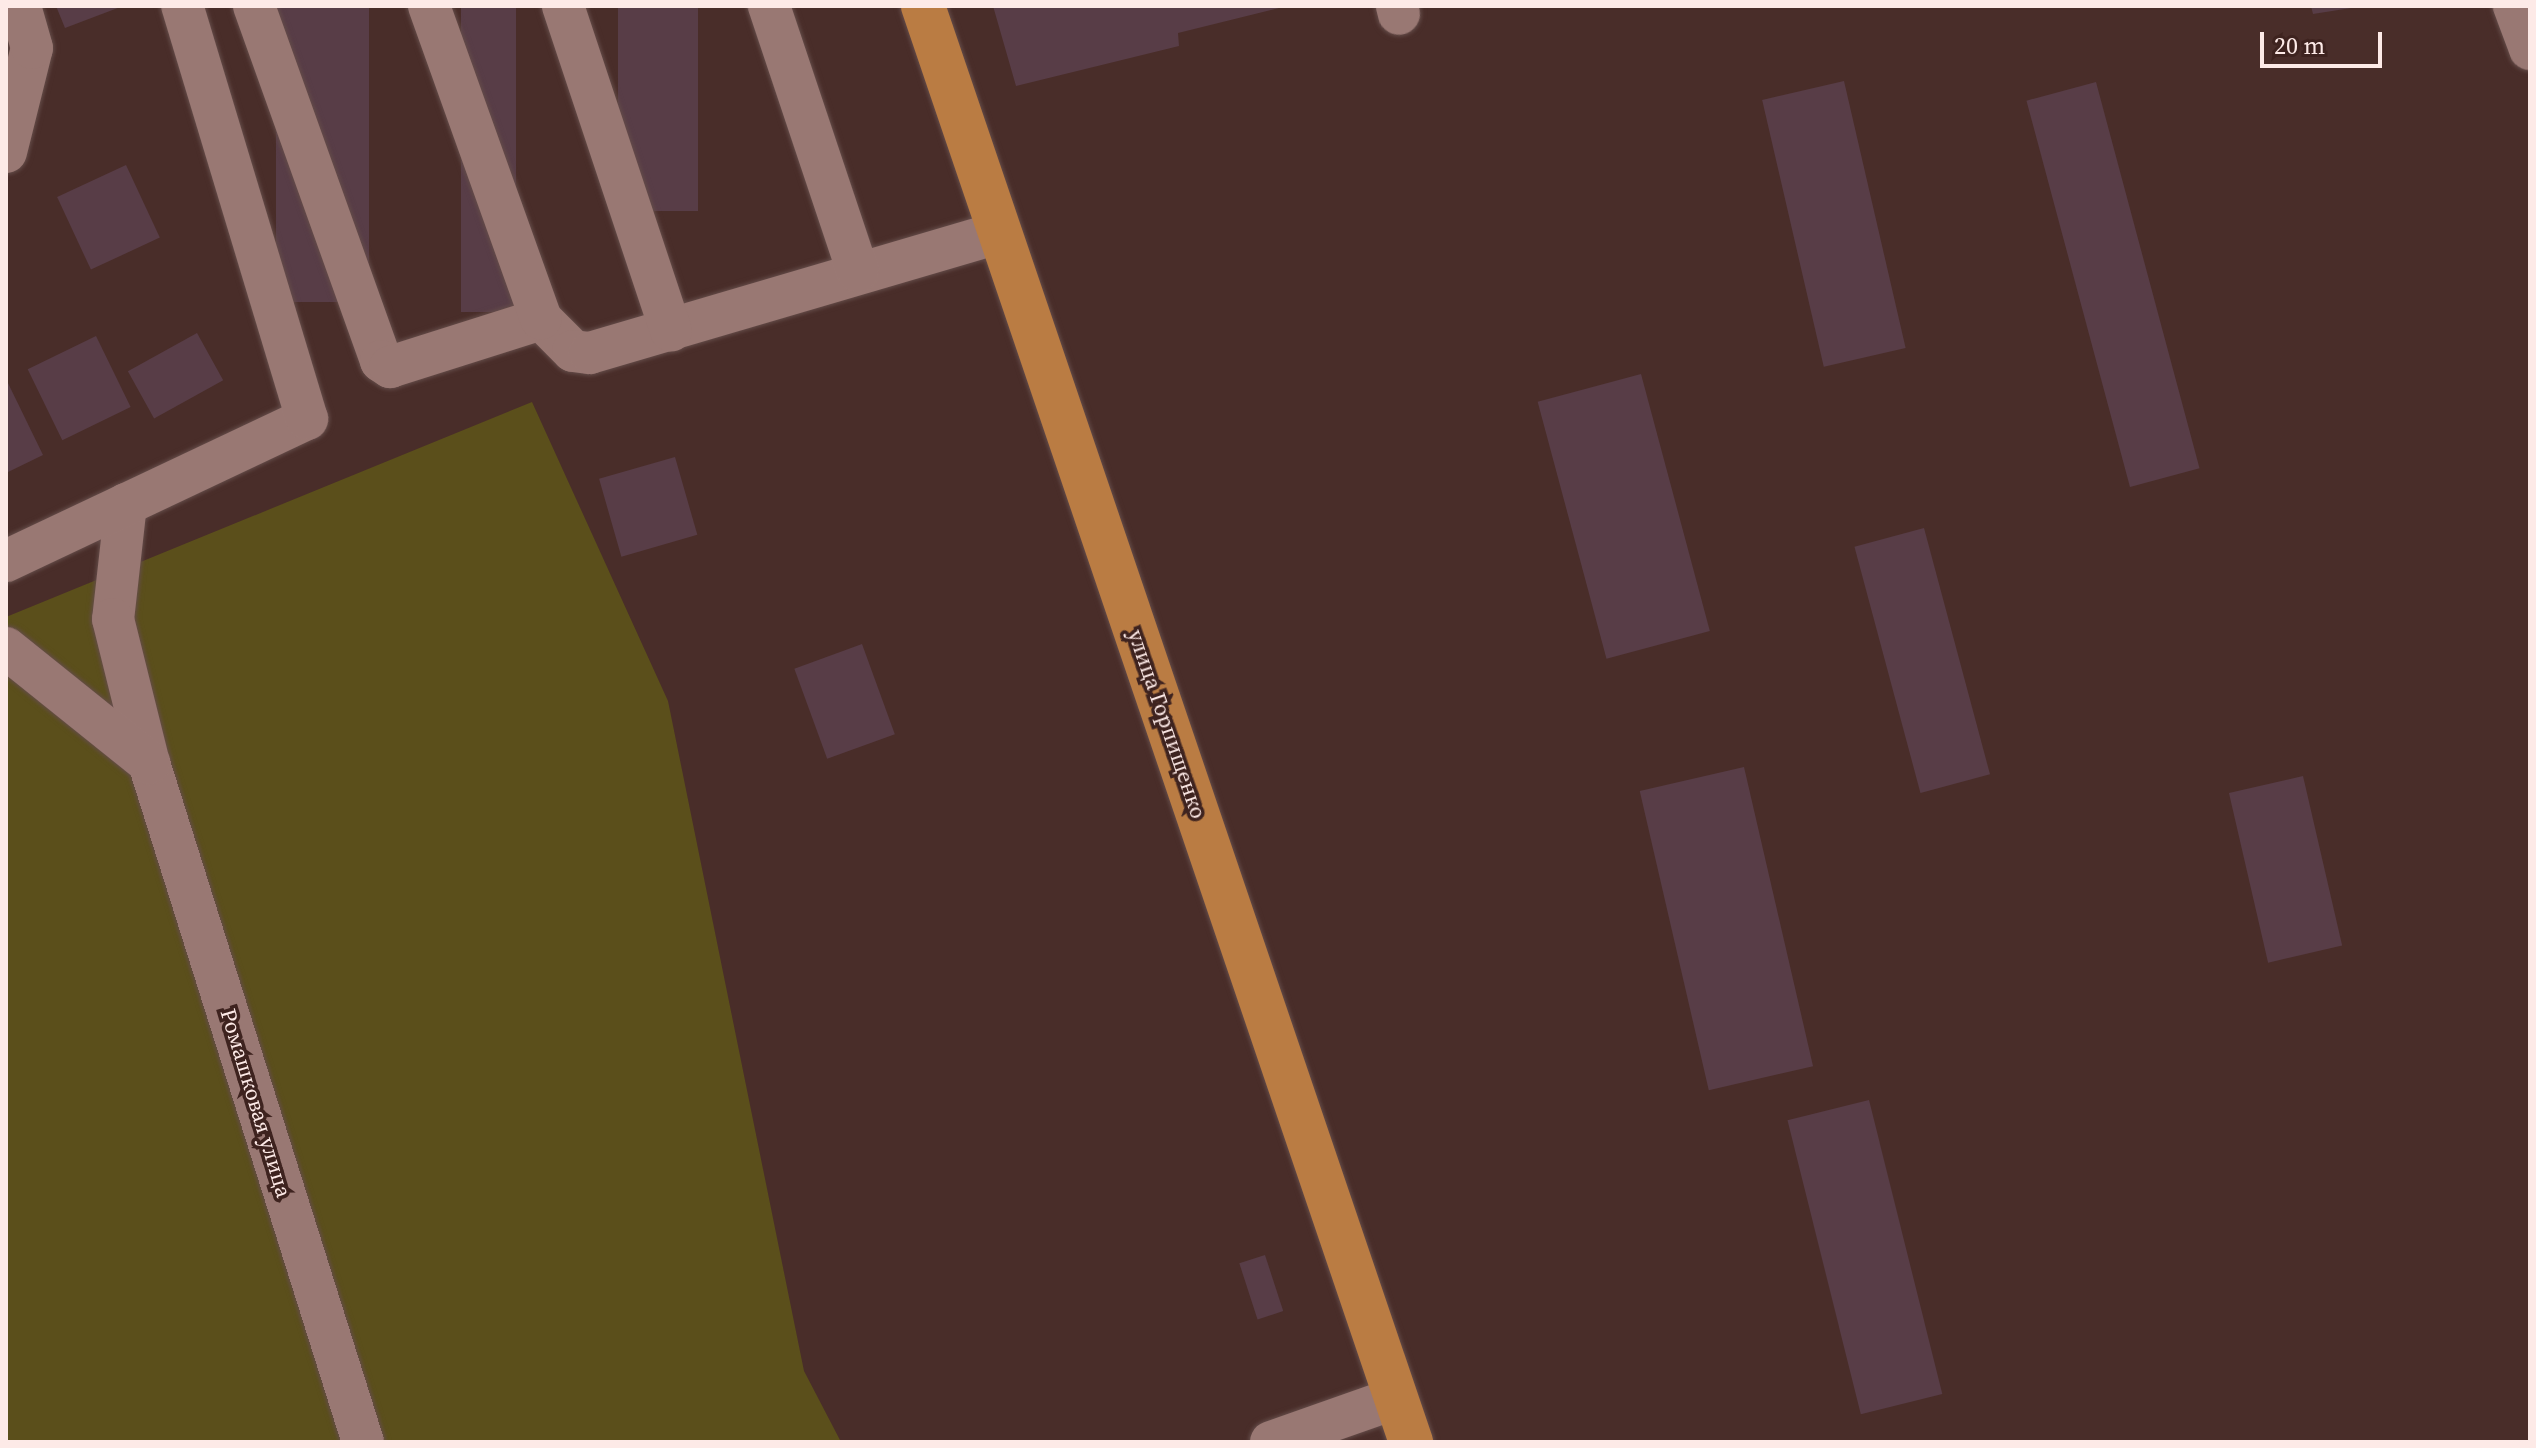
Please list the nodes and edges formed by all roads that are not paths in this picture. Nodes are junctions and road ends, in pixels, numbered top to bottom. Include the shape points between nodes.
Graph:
1 (20, 6) edge
2 (182, 6) edge
3 (254, 6) edge
4 (429, 6) edge
5 (563, 6) edge
6 (769, 6) edge
7 (923, 6) edge
8 (2514, 6) edge
9 (2530, 49) edge
10 (6, 152) edge
11 (1000, 232) junction
12 (858, 272) junction
13 (541, 319) junction
14 (671, 331) junction
15 (126, 504) junction
16 (6, 561) edge
17 (6, 648) edge
18 (149, 763) junction
19 (1396, 1398) junction
20 (363, 1442) edge
21 (1271, 1442) edge
22 (1411, 1442) edge

1 - 10 lane via 32,48
2 - 15 lane via 307,419
3 - 13 lane via 381,361 399,369
4 - 13 lane
5 - 14 lane
6 - 12 lane
7 - 11 main road, улица Горпищенко
8 - 9 lane
11 - 12 lane
11 - 19 main road, улица Горпищенко
12 - 14 lane
13 - 14 lane via 573,351 590,353
15 - 16 lane
15 - 18 lane, Ромашковая улица via 113,619
17 - 18 lane
18 - 20 lane, Ромашковая улица
19 - 21 lane
19 - 22 main road, улица Горпищенко

